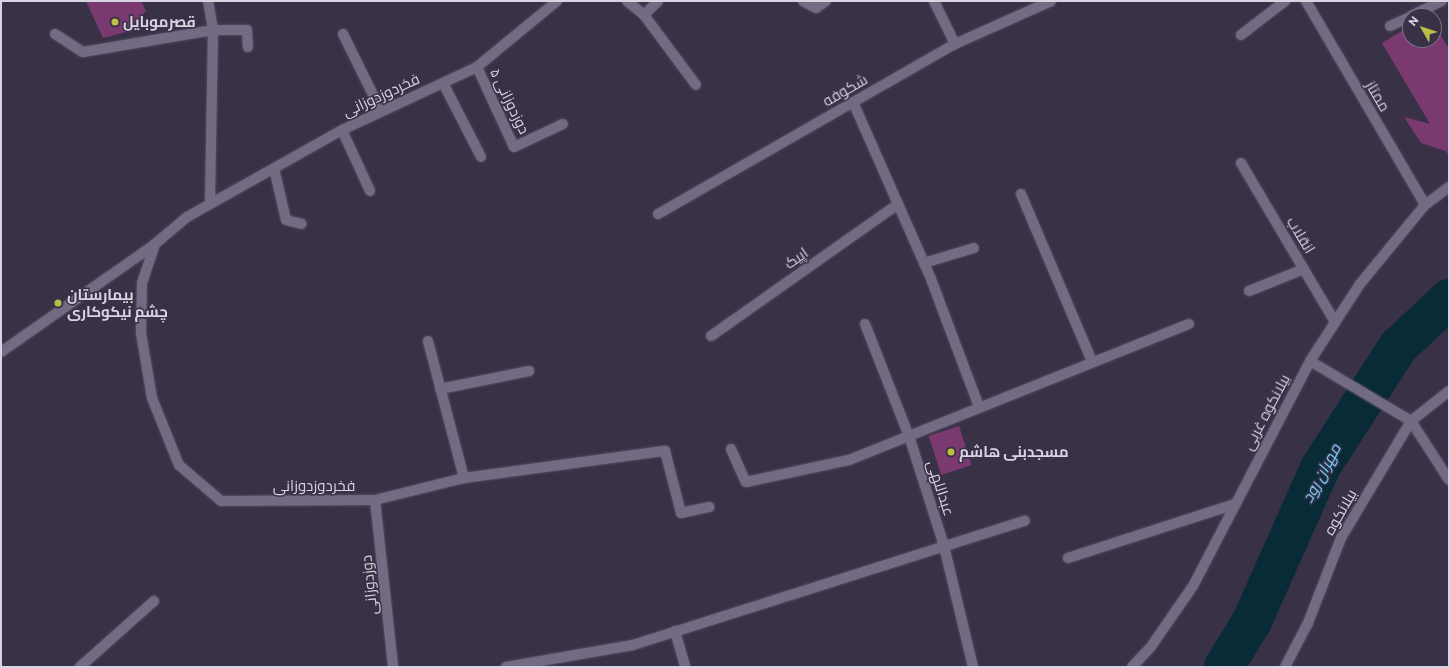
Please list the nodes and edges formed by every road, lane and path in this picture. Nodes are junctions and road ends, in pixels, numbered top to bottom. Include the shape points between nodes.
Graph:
1 (208, 1) edge
2 (556, 1) edge
3 (627, 1) edge
4 (658, 1) edge
5 (803, 1) edge
6 (826, 1) edge
7 (934, 1) edge
8 (1051, 1) edge
9 (1285, 1) edge
10 (1306, 1) edge
11 (1442, 1) edge
12 (1428, 8) edge
13 (644, 14) junction
14 (1402, 20) edge
15 (1390, 26) dead end
16 (213, 30) junction
17 (55, 34) dead end
18 (343, 34) dead end
19 (1241, 35) dead end
20 (955, 44) junction
21 (248, 47) dead end
22 (476, 67) junction
23 (443, 82) junction
24 (696, 85) dead end
25 (853, 102) junction
26 (381, 111) junction
27 (562, 124) dead end
28 (342, 130) junction
29 (481, 158) dead end
30 (1241, 164) dead end
31 (274, 168) junction
32 (1449, 186) edge
33 (370, 191) dead end
34 (1021, 194) dead end
35 (210, 203) junction
36 (898, 204) junction
37 (1425, 206) junction
38 (658, 214) dead end
39 (302, 224) dead end
40 (155, 244) junction
41 (974, 248) dead end
42 (924, 263) junction
43 (1304, 269) junction
44 (1249, 291) dead end
45 (1335, 322) junction
46 (865, 324) dead end
47 (1189, 324) dead end
48 (712, 336) dead end
49 (428, 341) dead end
50 (1, 352) edge
51 (1092, 361) junction
52 (1310, 361) junction
53 (529, 371) dead end
54 (440, 389) junction
55 (1449, 391) edge
56 (979, 407) junction
57 (1411, 421) junction
58 (909, 436) junction
59 (731, 449) dead end
60 (464, 478) junction
61 (1449, 480) edge
62 (375, 500) junction
63 (1235, 504) junction
64 (709, 507) dead end
65 (1025, 521) dead end
66 (944, 546) junction
67 (1068, 558) dead end
68 (154, 601) dead end
69 (675, 631) junction
70 (80, 667) edge
71 (393, 667) edge
72 (506, 667) edge
73 (685, 667) edge
74 (972, 667) edge
75 (1132, 667) edge
76 (1285, 667) edge

1 - 16 street
2 - 22 street, فخردوزدوزانی
3 - 13 street
4 - 13 street
5 - 6 street via 816,8
7 - 20 street
8 - 20 street, شکوفه
9 - 19 street
10 - 37 street, ممتاز
11 - 12 street
13 - 24 street
14 - 15 street
16 - 17 street via 83,52
16 - 21 street via 247,30
16 - 35 street
18 - 26 street
20 - 25 street, شکوفه
22 - 23 street, فخردوزدوزانی
22 - 27 street, دوزدوزانی ۵ via 514,147
23 - 26 street, فخردوزدوزانی
23 - 29 street
25 - 36 street
25 - 38 street, شکوفه
26 - 28 street, فخردوزدوزانی
28 - 31 street, فخردوزدوزانی
28 - 33 street
30 - 43 street, انقلاب
31 - 35 street, فخردوزدوزانی
31 - 39 street via 286,220
32 - 37 street, بیلانکوه غربی
34 - 51 street
35 - 40 street, فخردوزدوزانی
36 - 42 street
36 - 48 street, اپیک
37 - 45 street, بیلانکوه غربی via 1360,284
40 - 50 street
40 - 62 street, فخردوزدوزانی via 142,282 141,333 152,398 178,465 221,502
41 - 42 street
42 - 56 street
43 - 44 street
43 - 45 street, انقلاب
45 - 52 street, بیلانکوه غربی
46 - 58 street, عبداللهی
47 - 51 street
49 - 54 street
51 - 56 street
52 - 57 street
52 - 63 street, بیلانکوه غربی
53 - 54 street
54 - 60 street
55 - 57 street, بیلانکوه
56 - 58 street
57 - 61 street
57 - 76 street, بیلانکوه via 1341,538 1308,623
58 - 59 street via 849,460 746,482
58 - 66 street, عبداللهی
60 - 62 street, فخردوزدوزانی
60 - 64 street, فخردوزدوزانی via 665,451 681,513
62 - 71 street, دوزدوزانی
63 - 67 street
63 - 75 street, بیلانکوه غربی via 1193,586 1150,648
65 - 66 street
66 - 69 street
66 - 74 street, عبداللهی
68 - 70 street
69 - 72 street via 633,645
69 - 73 street

